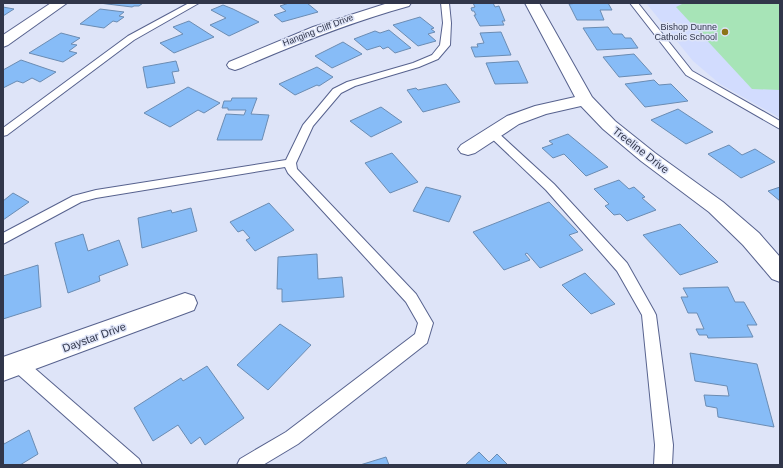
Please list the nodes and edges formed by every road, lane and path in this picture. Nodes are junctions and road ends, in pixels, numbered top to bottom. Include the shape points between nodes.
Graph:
1 (60, 3) edge
2 (195, 3) edge
3 (349, 3) edge
4 (404, 3) edge
5 (445, 3) edge
6 (532, 3) edge
7 (634, 3) edge
8 (361, 14) junction
9 (3, 42) edge
10 (235, 65) dead end
11 (585, 100) junction
12 (780, 126) edge
13 (491, 132) junction
14 (3, 133) edge
15 (468, 149) dead end
16 (290, 163) junction
17 (3, 239) edge
18 (780, 273) edge
19 (185, 303) dead end
20 (11, 367) edge
21 (133, 465) edge
22 (246, 465) edge
23 (663, 465) edge

1 - 9 street
2 - 14 lane via 132,38
3 - 8 street
4 - 8 street, Hanging Cliff Drive
5 - 16 lane via 445,45 435,57 351,84 337,91 308,125
6 - 11 street, Treeline Drive
7 - 12 lane via 689,73
8 - 10 street, Hanging Cliff Drive
11 - 13 street via 541,110 513,120
11 - 18 street, Treeline Drive via 609,125 648,157 716,207 751,239
13 - 15 street
13 - 23 lane via 550,187 622,266 649,315 664,445
16 - 17 lane via 77,199
16 - 22 lane via 292,170 411,298 426,323 422,338 292,438
19 - 20 street, Daystar Drive
20 - 21 lane

